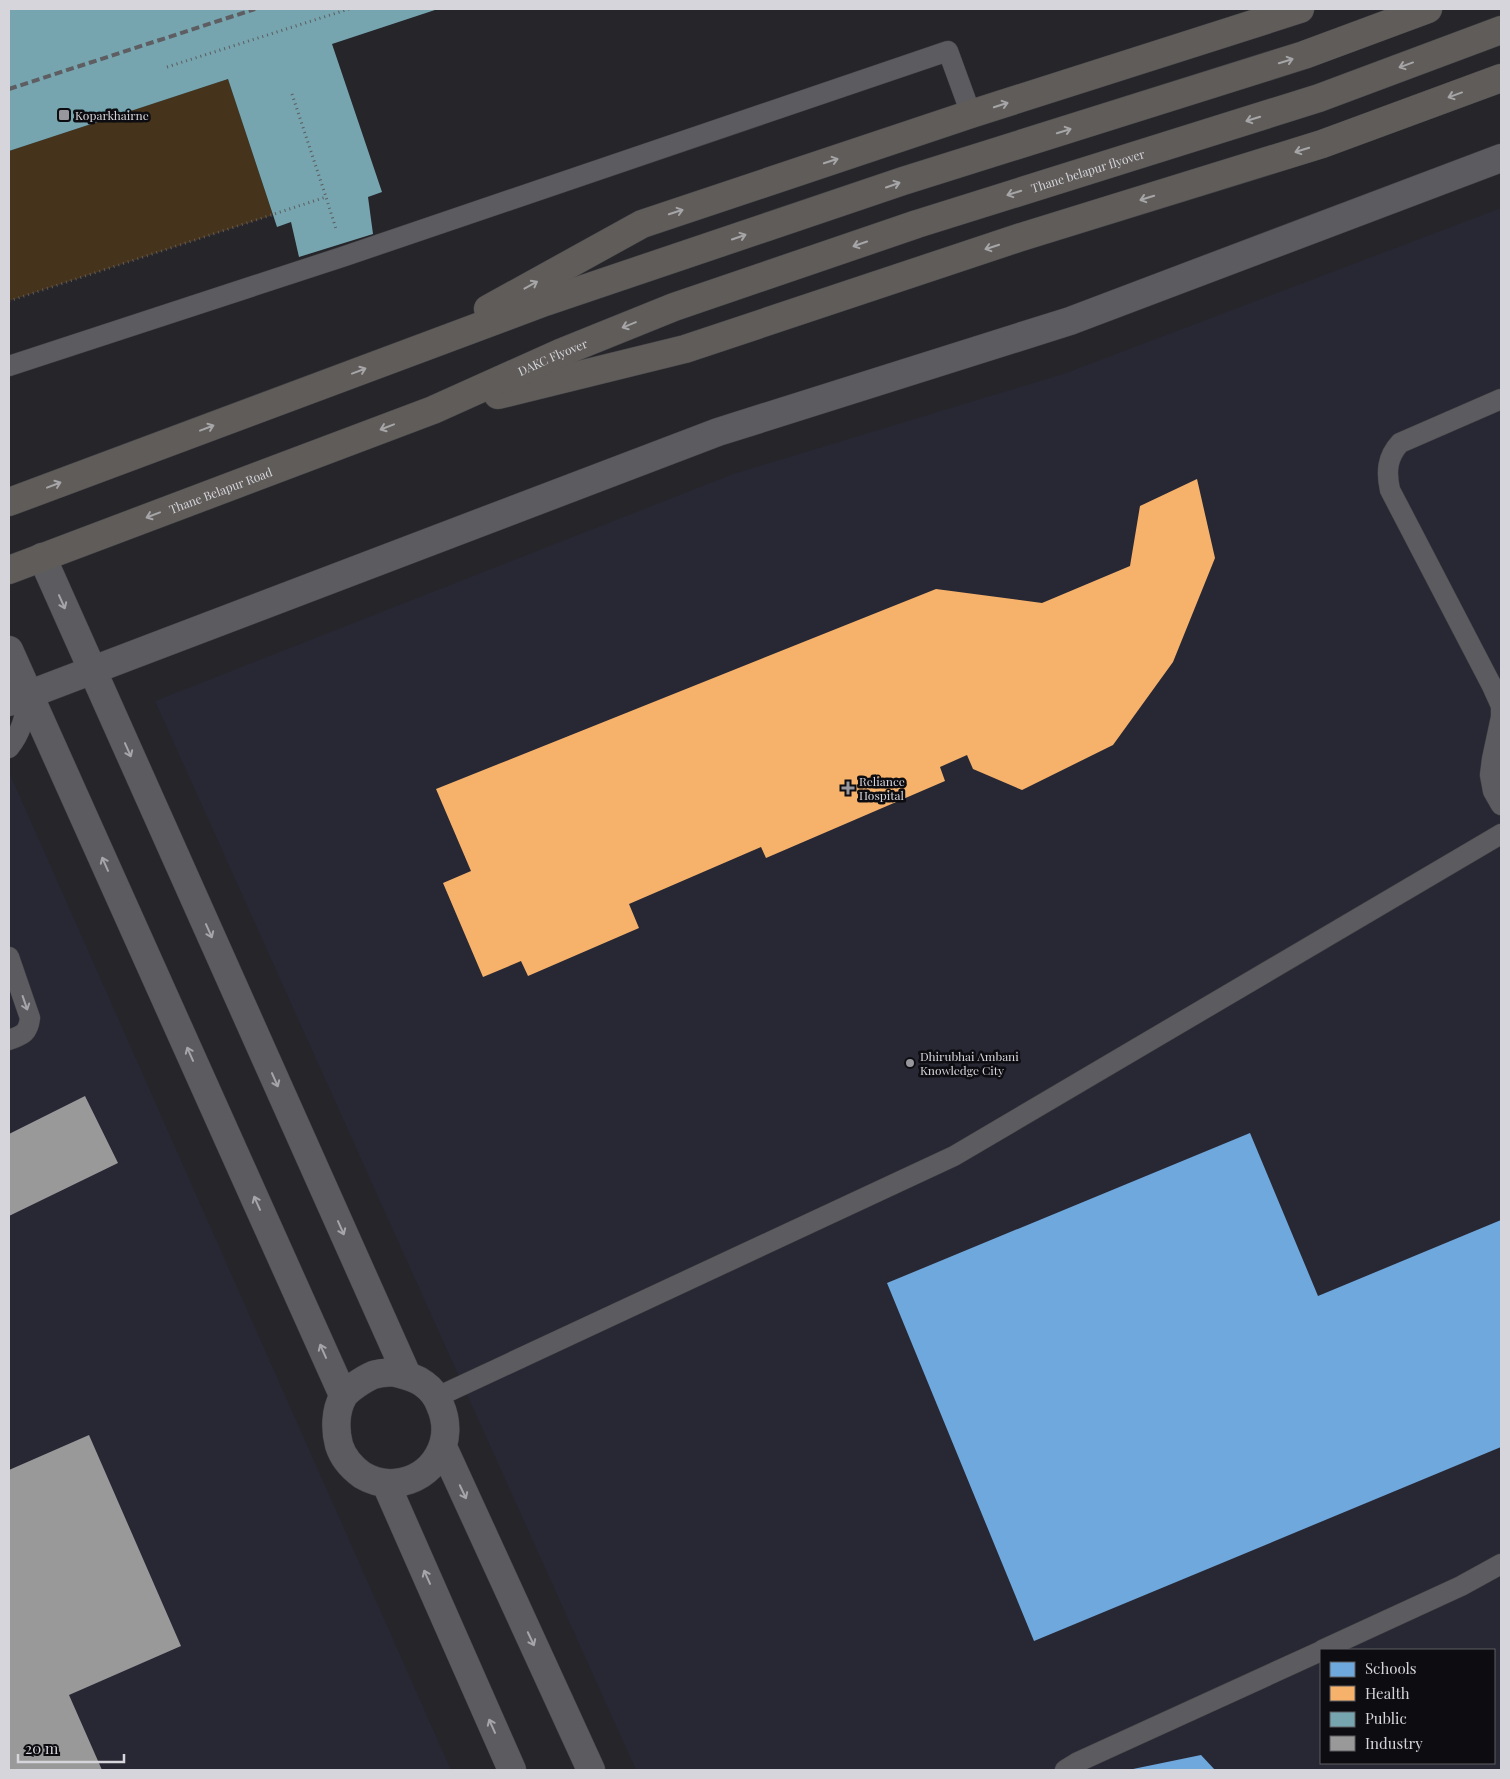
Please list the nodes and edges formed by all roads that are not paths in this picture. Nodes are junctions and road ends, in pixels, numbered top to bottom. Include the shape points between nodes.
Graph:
1 (1300, 9) edge
2 (1428, 9) edge
3 (1501, 30) edge
4 (1501, 78) edge
5 (971, 114) junction
6 (1501, 158) edge
7 (674, 307) joint
8 (412, 350) junction
9 (9, 366) edge
10 (1501, 399) edge
11 (433, 410) junction
12 (9, 502) edge
13 (42, 557) junction
14 (9, 570) edge
15 (9, 650) edge
16 (93, 671) junction
17 (19, 699) edge
18 (9, 748) edge
19 (1501, 805) edge
20 (1501, 834) edge
21 (9, 957) edge
22 (9, 1040) edge
23 (407, 1375) junction
24 (343, 1395) junction
25 (437, 1397) junction
26 (443, 1448) junction
27 (386, 1484) junction
28 (1501, 1564) edge
29 (1324, 1649) edge
30 (1320, 1651) edge
31 (512, 1770) edge
32 (591, 1770) edge
33 (1065, 1770) edge

5 -> 1 main road
8 -> 2 main road via 903,181 1304,55
3 -> 7 main road, Thane belapur flyover via 1319,98 917,224
4 -> 11 main road via 1322,144 1018,238 685,349
8 -> 5 main road via 642,224
5 - 9 lane via 948,51 345,256
6 - 16 street via 1070,321 718,432
7 -> 11 main road, DAKC Flyover via 560,353
12 -> 8 main road
10 - 19 lane via 1400,443 1389,462 1387,475 1390,490 1501,706 1490,775 1493,791
11 -> 13 main road, Thane Belapur Road
13 - 14 main road, Thane Belapur Road
13 -> 16 street
15 - 17 street
16 - 17 street
16 -> 23 street
17 - 18 lane via 23,723
24 -> 17 street
20 - 25 lane via 954,1156
21 -> 22 lane via 30,1018 24,1034
23 - 24 street via 392,1372 374,1375
23 - 25 street via 425,1384
24 - 27 street via 336,1435 341,1453 352,1468 368,1479
25 - 26 street via 444,1413
26 - 27 street via 421,1475 405,1482
26 -> 32 street
31 -> 27 street
28 - 29 lane
30 - 33 lane

